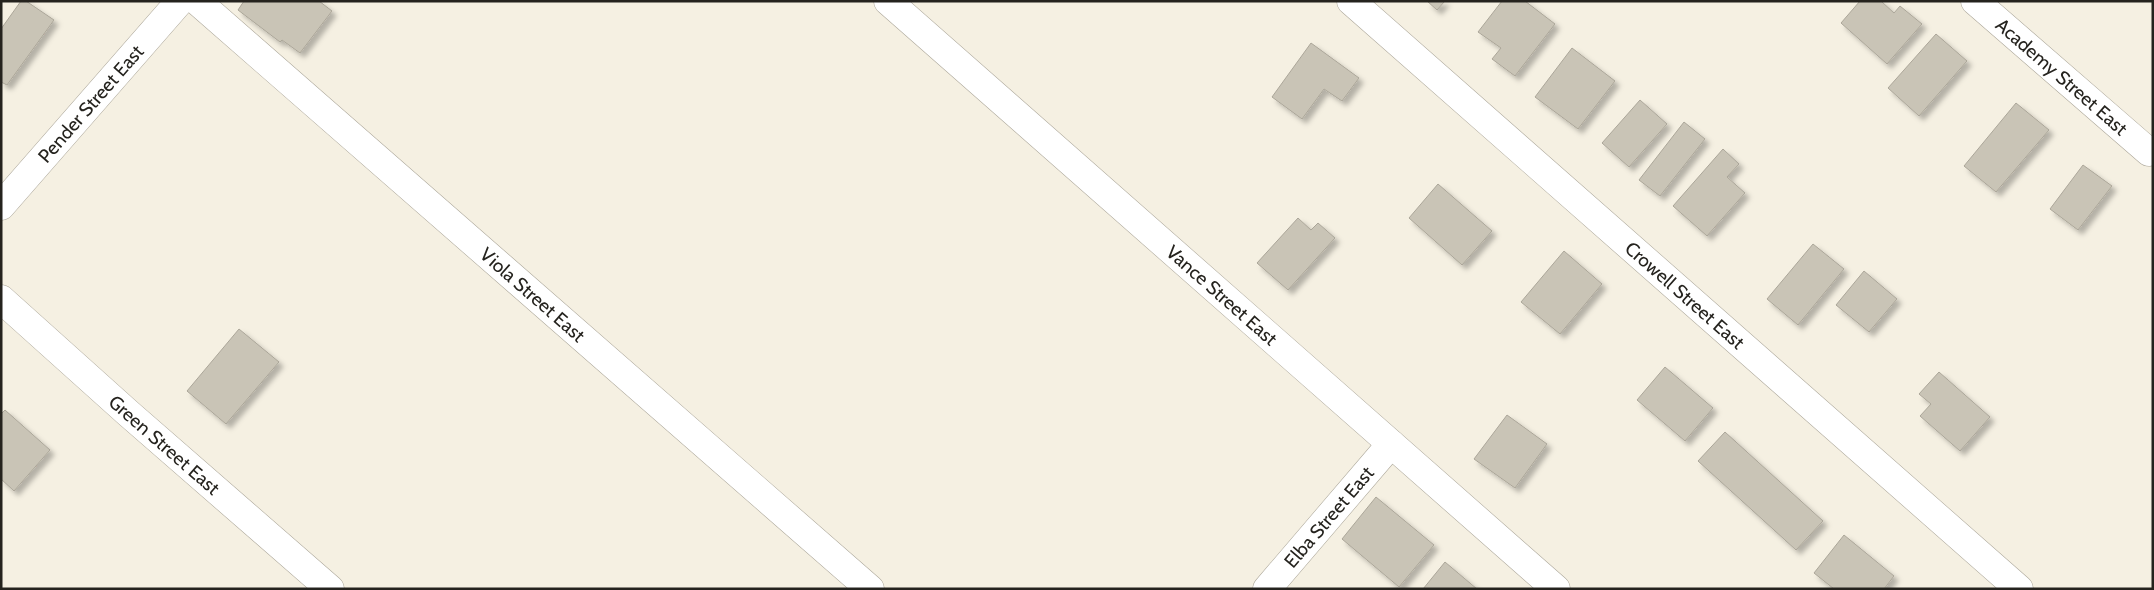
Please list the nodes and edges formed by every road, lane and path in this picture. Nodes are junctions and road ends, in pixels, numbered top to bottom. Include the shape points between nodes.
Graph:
1 (180, 1) edge
2 (198, 1) edge
3 (888, 1) edge
4 (1351, 1) edge
5 (1975, 1) edge
6 (2149, 152) dead end
7 (1, 206) edge
8 (1, 299) edge
9 (1391, 444) junction
10 (330, 589) edge
11 (870, 589) edge
12 (1267, 589) edge
13 (1556, 589) edge
14 (2019, 589) edge

1 - 7 street, Pender Street East
2 - 11 street, Viola Street East
3 - 9 street, Vance Street East
4 - 14 street, Crowell Street East
5 - 6 street, Academy Street East
8 - 10 street, Green Street East
9 - 12 street, Elba Street East
9 - 13 street, Vance Street East

